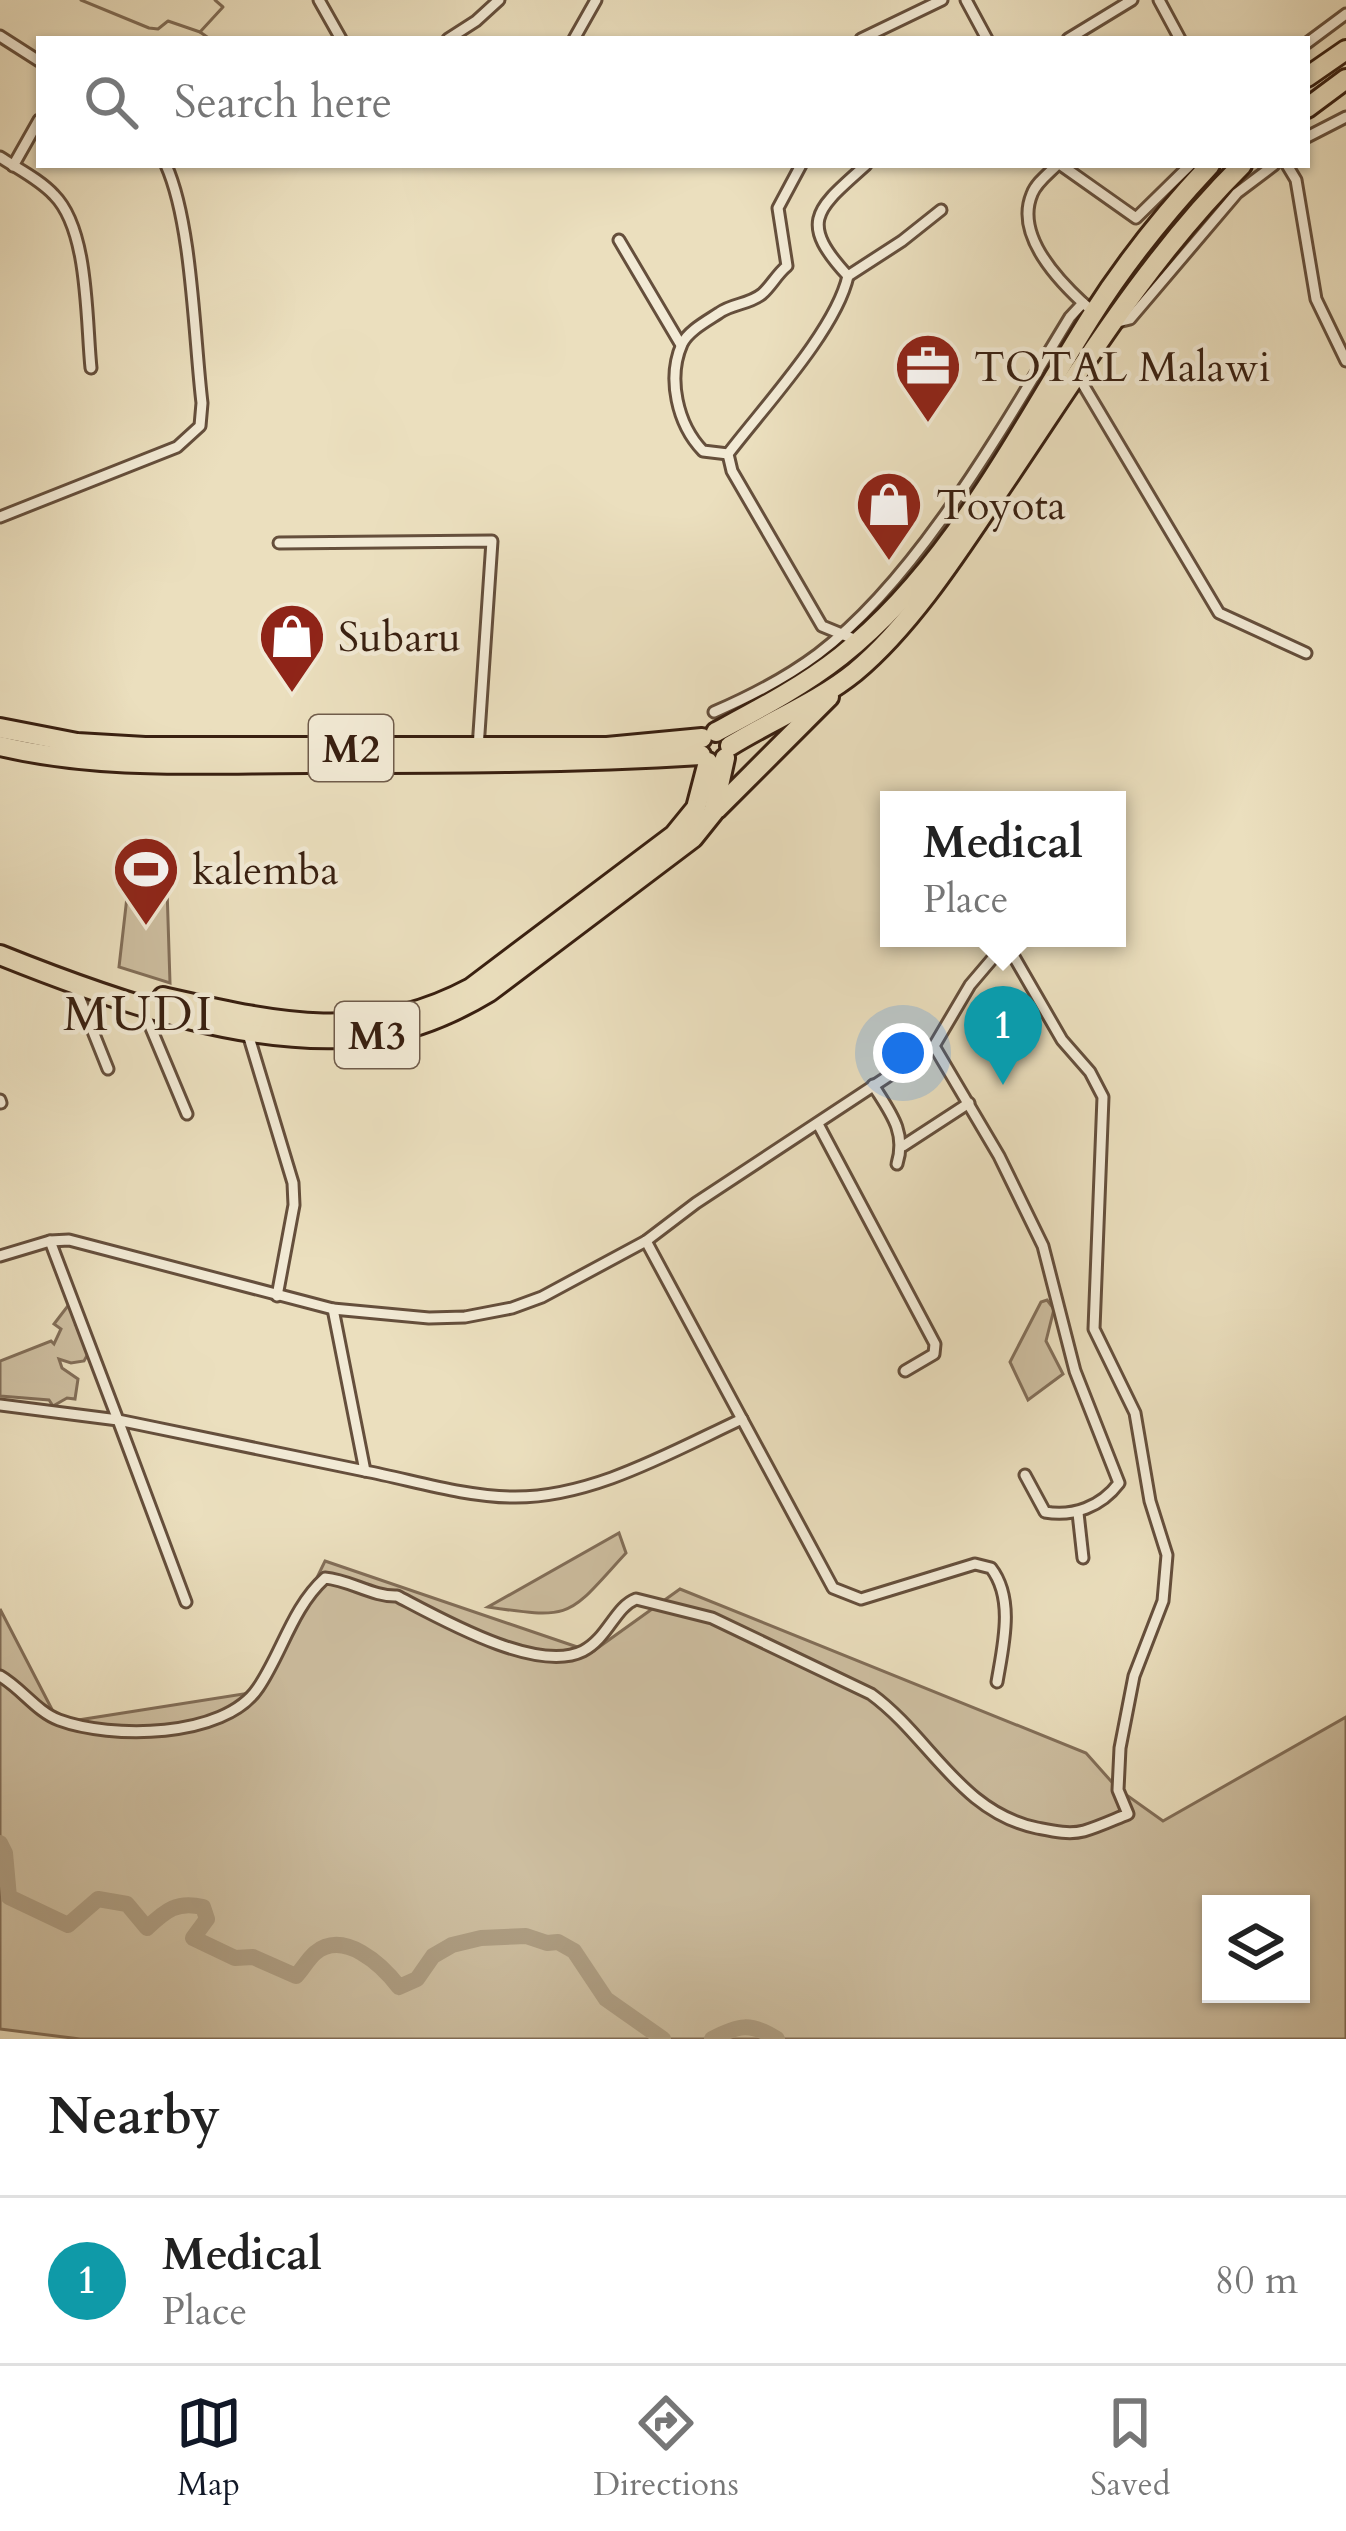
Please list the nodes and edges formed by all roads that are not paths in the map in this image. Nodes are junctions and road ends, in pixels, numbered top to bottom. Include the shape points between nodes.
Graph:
1 (319, 0) edge
2 (499, 0) edge
3 (596, 0) edge
4 (942, 0) edge
5 (966, 0) edge
6 (1132, 0) edge
7 (1159, 0) edge
8 (1346, 14) edge
9 (0, 36) edge
10 (339, 36) edge
11 (453, 36) edge
12 (576, 36) edge
13 (867, 36) edge
14 (985, 36) edge
15 (1073, 36) edge
16 (1178, 36) edge
17 (1310, 41) edge
18 (1346, 50) edge
19 (36, 59) edge
20 (1310, 75) edge
21 (1346, 80) edge
22 (1310, 106) edge
23 (1346, 117) edge
24 (36, 125) edge
25 (1310, 135) edge
26 (0, 157) edge
27 (13, 166) junction
28 (167, 168) edge
29 (799, 168) edge
30 (863, 168) edge
31 (1056, 168) edge
32 (1063, 168) edge
33 (1187, 168) edge
34 (1207, 168) edge
35 (1239, 168) edge
36 (1270, 168) edge
37 (1289, 168) edge
38 (941, 210) dead end
39 (619, 240) dead end
40 (848, 276) junction
41 (1088, 308) junction
42 (1112, 324) junction
43 (681, 345) junction
44 (1346, 362) edge
45 (91, 368) dead end
46 (1078, 376) junction
47 (728, 454) junction
48 (0, 517) edge
49 (279, 543) dead end
50 (858, 642) junction
51 (1306, 652) dead end
52 (854, 673) junction
53 (0, 728) edge
54 (714, 743) junction
55 (0, 746) edge
56 (478, 748) junction
57 (713, 813) junction
58 (0, 943) edge
59 (1003, 947) edge
60 (1011, 947) edge
61 (0, 956) edge
62 (74, 984) junction
63 (141, 1004) junction
64 (247, 1023) junction
65 (934, 1046) junction
66 (108, 1069) dead end
67 (873, 1085) junction
68 (969, 1103) junction
69 (187, 1114) dead end
70 (818, 1124) junction
71 (903, 1146) junction
72 (897, 1164) dead end
73 (50, 1241) junction
74 (646, 1241) junction
75 (0, 1256) edge
76 (277, 1296) junction
77 (333, 1309) junction
78 (905, 1371) dead end
79 (0, 1406) edge
80 (742, 1419) junction
81 (118, 1420) junction
82 (365, 1472) junction
83 (1025, 1475) dead end
84 (1078, 1513) junction
85 (1083, 1558) dead end
86 (186, 1602) dead end
87 (0, 1676) edge
88 (997, 1682) dead end

1 - 10 street
2 - 11 street
3 - 12 street
4 - 13 street
5 - 14 street
6 - 15 street
7 - 16 street
8 - 17 street
9 - 19 street
18 - 20 highway
21 - 22 highway
23 - 25 street
24 - 27 street
26 - 27 street
27 - 45 street via 57,197 70,219
28 - 48 street via 179,207 200,426 177,447
29 - 43 street via 778,208 787,266 763,293 724,309
30 - 40 street via 817,220 818,238
31 - 41 street via 1030,199 1031,232 1057,278
32 - 33 street via 1136,218
34 - 41 highway, M2
35 - 42 highway, M2 via 1158,257
36 - 42 street via 1237,193 1130,319
37 - 44 street via 1316,298
38 - 40 street
39 - 43 street
40 - 47 street via 837,307
41 - 42 street
41 - 50 highway, M2 via 950,538
42 - 46 highway, M2
43 - 47 street via 674,378 680,410 704,451
46 - 50 highway, M2 via 961,547
46 - 51 street via 1219,613
47 - 50 street via 822,626
49 - 56 street via 492,542
50 - 52 highway, M2
50 - 54 highway, M2
52 - 54 highway, M2
52 - 57 highway
53 - 56 highway, M2 via 145,747
54 - 55 highway, M2 via 498,762 145,764
54 - 56 highway, M2
54 - 57 highway
54 - 64 highway, M3 via 696,808 674,835 471,988 368,1023
57 - 64 highway, M3 via 668,859 458,1011 378,1035 308,1037
58 - 64 highway, M3
59 - 65 street
60 - 87 street via 1103,1096 1094,1329 1131,1402 1168,1555 1163,1600 1134,1676 1120,1748 1118,1790 1128,1814 1079,1832 1008,1820 962,1788 871,1694 712,1618 636,1599 587,1649 548,1658 397,1596 325,1578 249,1700 169,1730 124,1732 59,1720
61 - 62 highway, M3
62 - 63 highway, M3
62 - 66 street
63 - 64 highway, M3
63 - 69 street
64 - 76 street via 293,1183
65 - 67 street
65 - 68 street
67 - 70 street
67 - 71 street
68 - 71 street
68 - 84 street via 1043,1246 1075,1371 1118,1476 1116,1489
70 - 74 street
70 - 78 street via 935,1344 934,1354
71 - 72 street
73 - 75 street
73 - 76 street via 89,1243
73 - 81 street
74 - 77 street via 542,1297 487,1314
74 - 80 street
76 - 77 street
77 - 82 street
79 - 81 street
80 - 82 street via 641,1466 538,1496 506,1498
80 - 88 street via 838,1593 861,1599 974,1564 991,1568 1005,1616
81 - 82 street
81 - 86 street
83 - 84 street via 1045,1512
84 - 85 street

